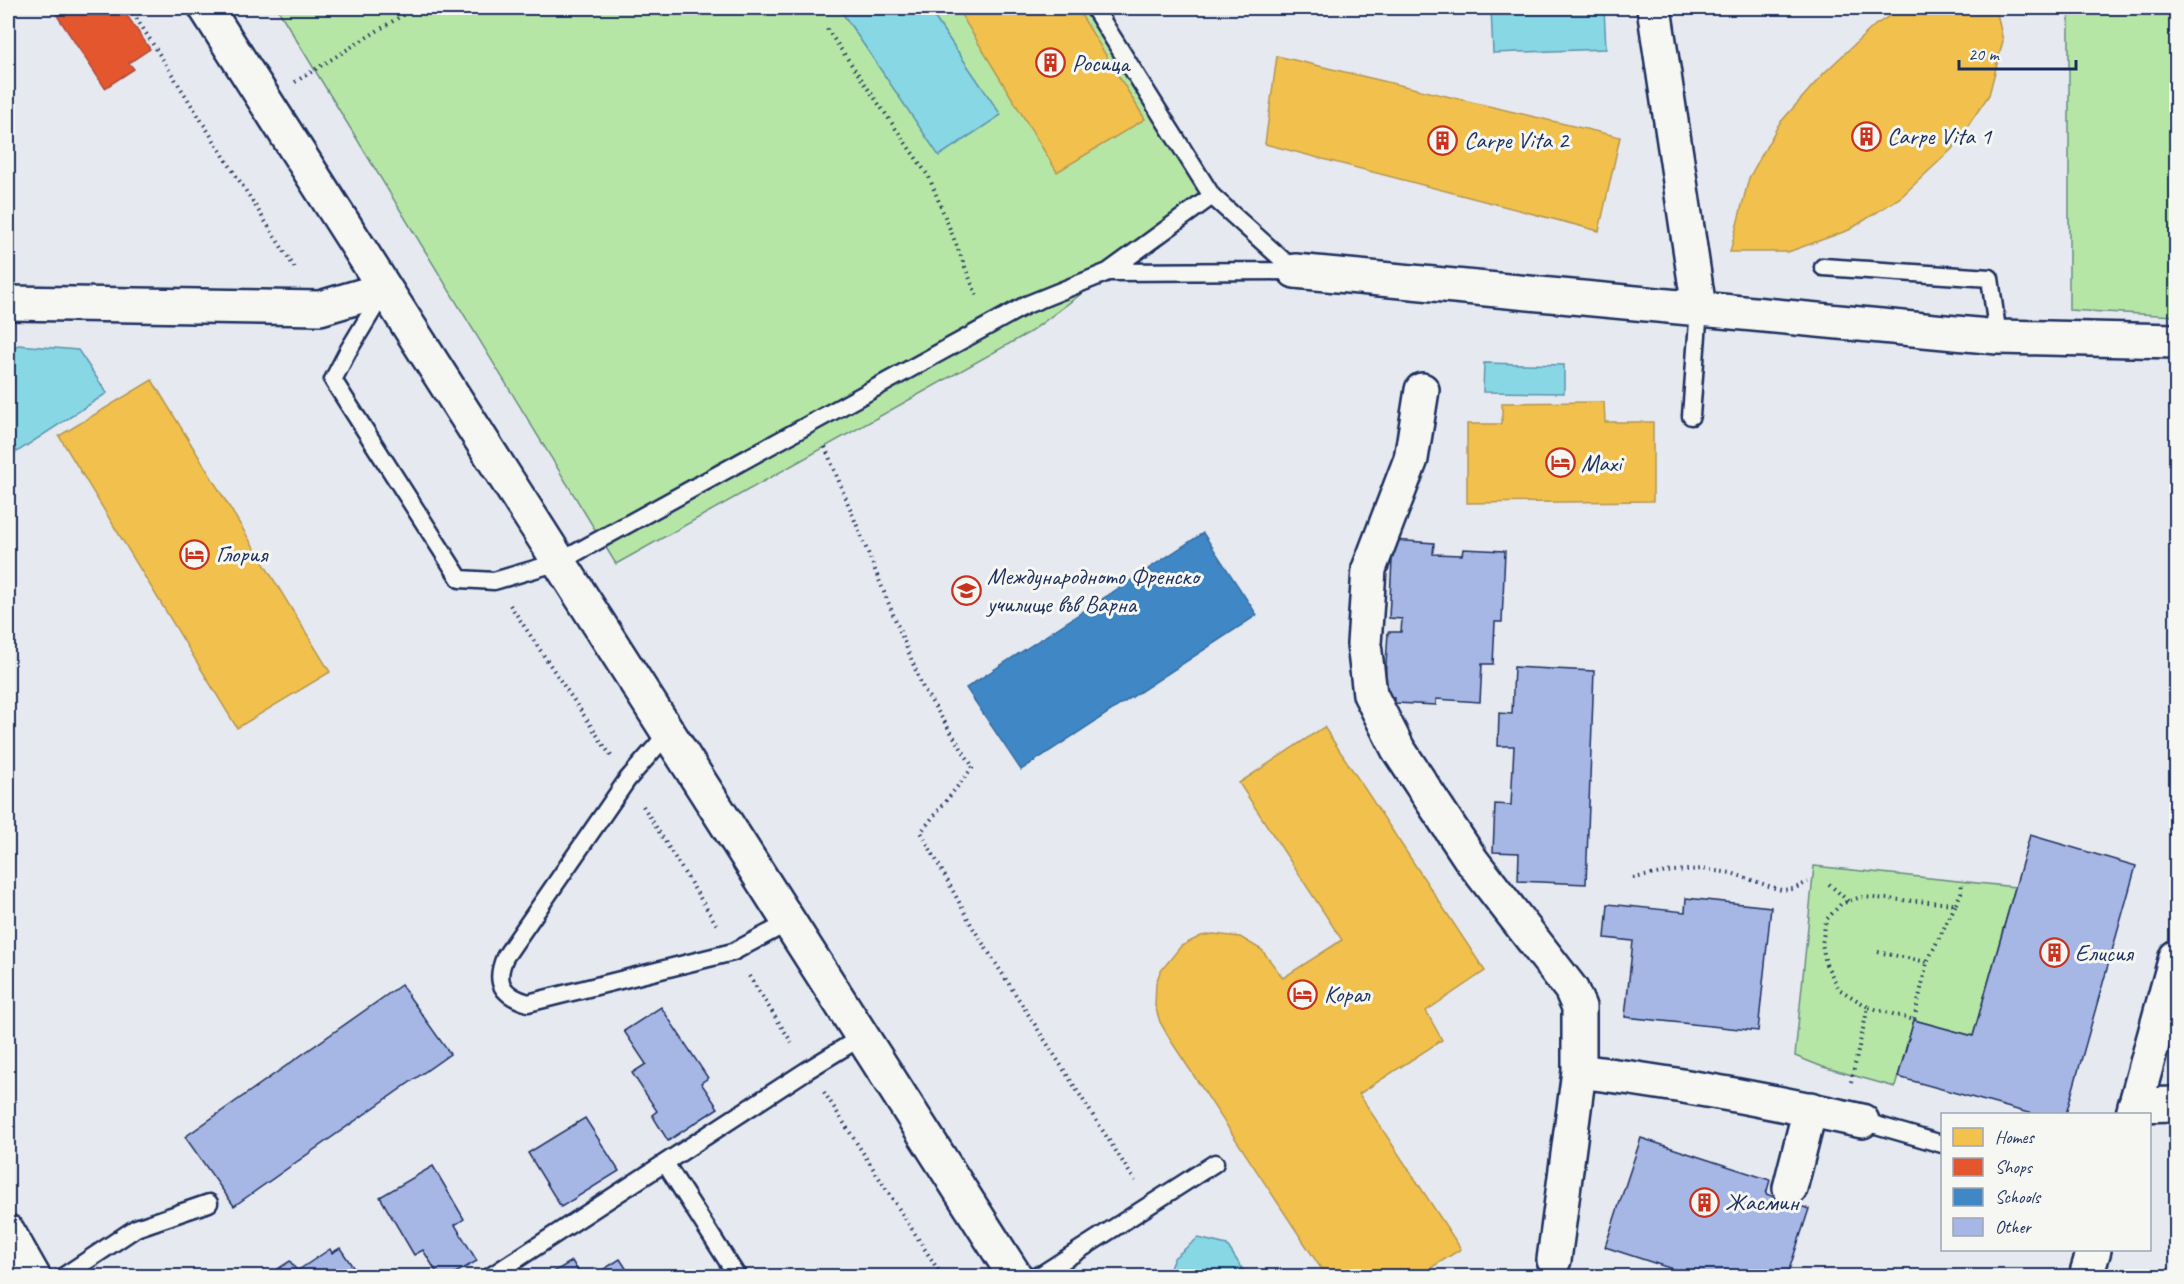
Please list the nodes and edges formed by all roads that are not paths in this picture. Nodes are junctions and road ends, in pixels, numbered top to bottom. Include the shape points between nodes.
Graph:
1 (206, 8) edge
2 (1094, 8) edge
3 (1654, 8) edge
4 (1212, 196) junction
5 (1823, 267) dead end
6 (1295, 271) junction
7 (1108, 272) junction
8 (385, 289) junction
9 (8, 303) edge
10 (1699, 308) junction
11 (1998, 337) junction
12 (2176, 341) edge
13 (1422, 390) dead end
14 (1691, 416) dead end
15 (559, 562) junction
16 (668, 733) junction
17 (790, 921) junction
18 (2176, 957) edge
19 (863, 1036) junction
20 (1580, 1071) junction
21 (2176, 1104) edge
22 (1810, 1109) junction
23 (2134, 1110) edge
24 (1862, 1121) joint
25 (1941, 1144) edge
26 (665, 1163) junction
27 (1215, 1163) dead end
28 (1790, 1188) dead end
29 (209, 1203) dead end
30 (8, 1232) edge
31 (2094, 1251) edge
32 (1554, 1260) dead end
33 (33, 1276) edge
34 (64, 1276) edge
35 (491, 1276) edge
36 (737, 1276) edge
37 (1015, 1276) edge
38 (1033, 1276) edge
39 (2086, 1276) edge

1 - 8 street
2 - 4 lane
3 - 10 street
4 - 6 lane
4 - 7 lane
5 - 11 lane via 1990,278
6 - 7 lane
6 - 10 street
7 - 15 lane via 1026,306
8 - 9 street via 320,308
8 - 15 street
8 - 15 lane via 333,380 460,579 494,581
10 - 11 street
10 - 14 lane
11 - 12 street
13 - 20 street via 1411,459 1369,569 1364,644 1370,694 1398,749 1472,861 1571,989 1579,1007
15 - 16 street
16 - 17 street
16 - 17 lane via 627,780 505,957 500,970 501,984 513,998 528,1003 733,952
17 - 19 street
18 - 23 street
19 - 26 lane
19 - 37 street
20 - 22 street
20 - 32 street
21 - 23 street
22 - 24 street
22 - 28 street
24 - 25 lane
26 - 35 lane
26 - 36 lane
27 - 38 lane via 1042,1274
29 - 34 lane via 136,1228
30 - 33 street
31 - 39 street

